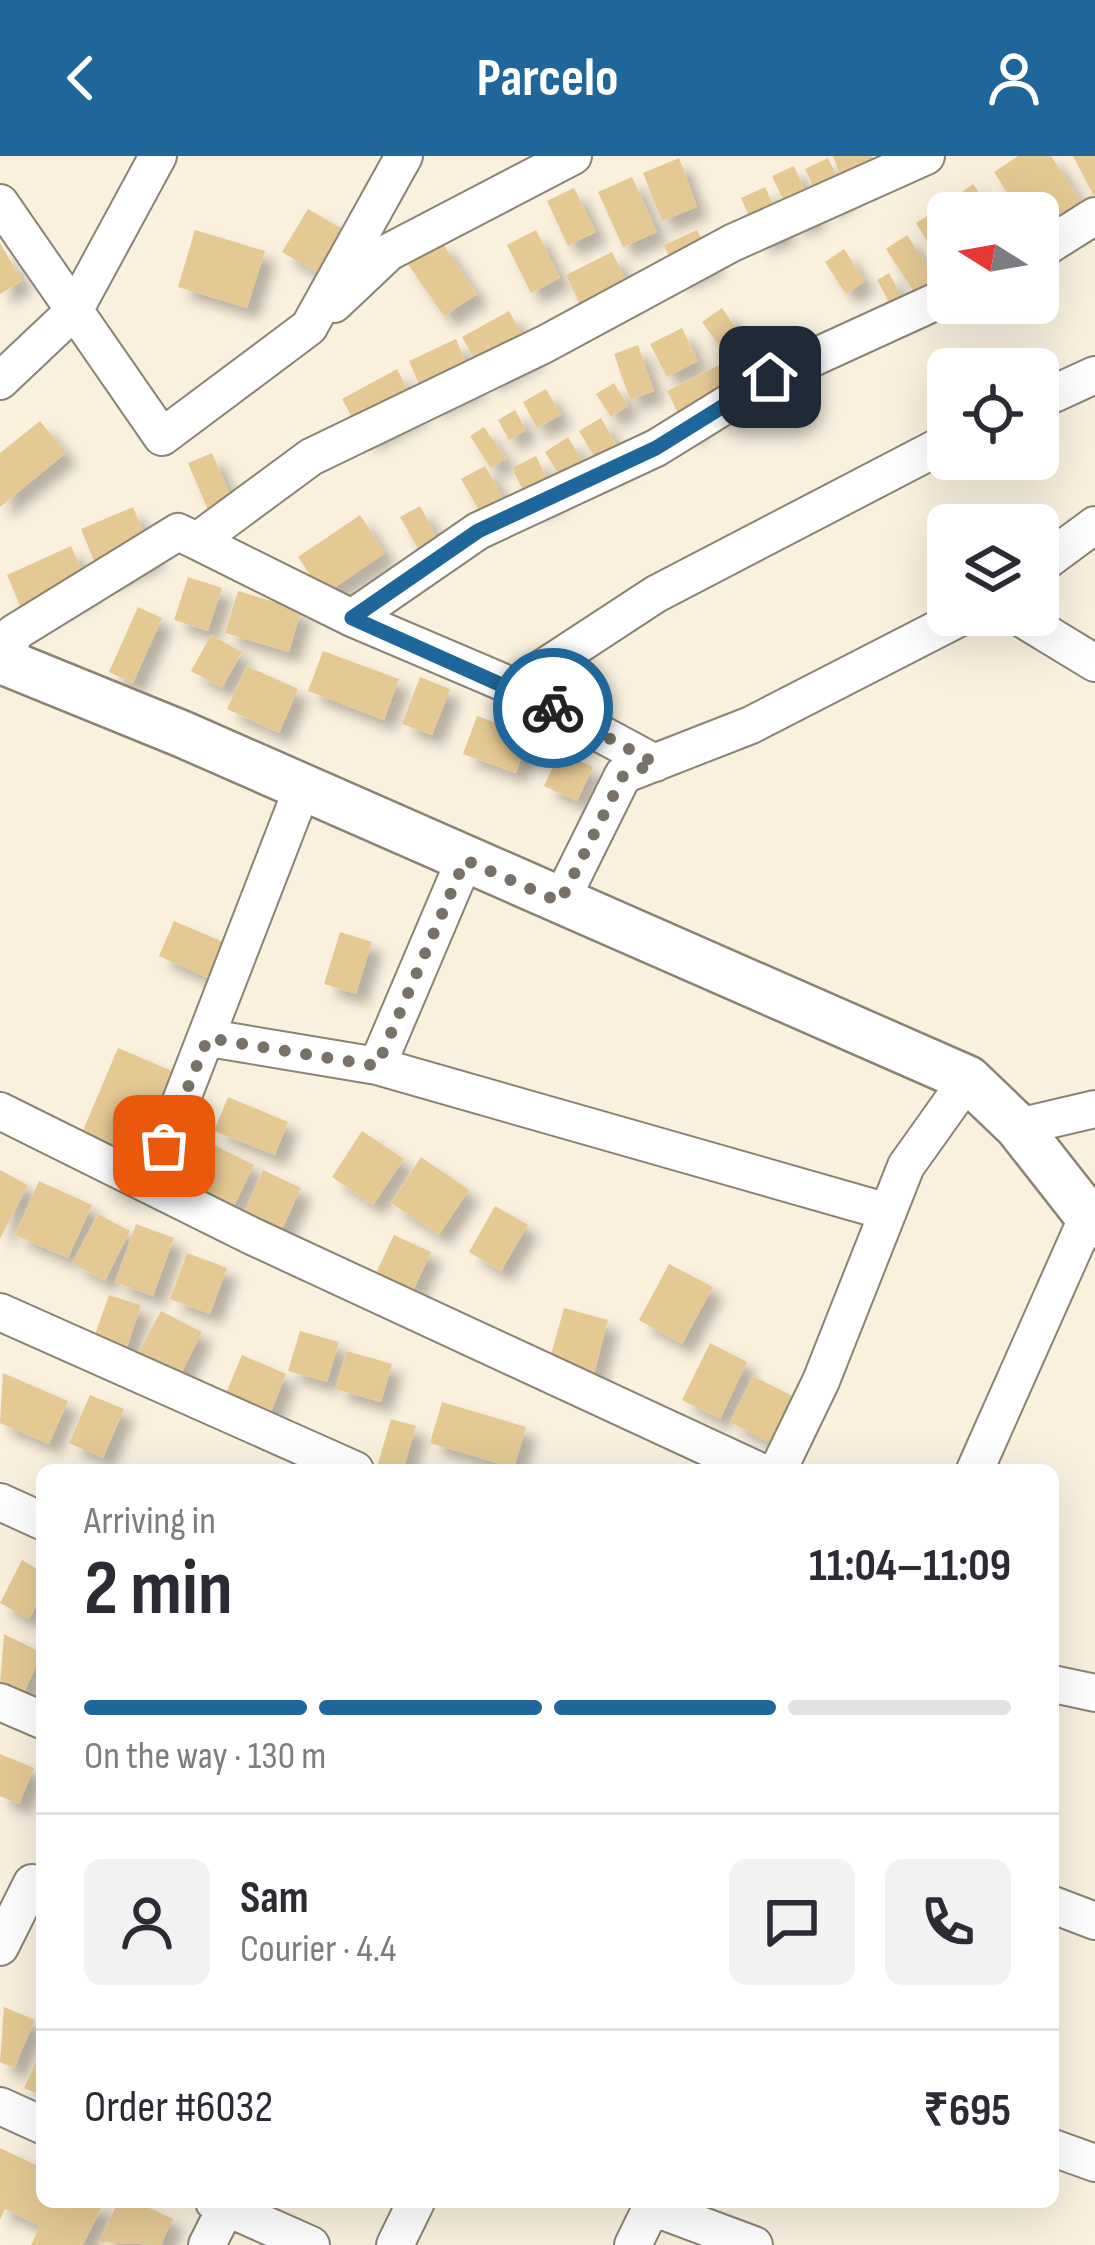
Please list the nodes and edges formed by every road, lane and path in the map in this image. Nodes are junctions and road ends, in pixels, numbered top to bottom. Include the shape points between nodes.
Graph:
1 (158, 156) edge
2 (404, 156) edge
3 (573, 156) edge
4 (926, 156) edge
5 (0, 203) edge
6 (1095, 216) edge
7 (1059, 239) edge
8 (927, 306) edge
9 (74, 311) junction
10 (309, 327) junction
11 (1095, 375) edge
12 (0, 381) edge
13 (1059, 391) edge
14 (927, 453) edge
15 (1095, 524) edge
16 (197, 541) junction
17 (1059, 551) edge
18 (352, 618) junction
19 (927, 635) edge
20 (1051, 636) edge
21 (3, 661) edge
22 (1095, 663) edge
23 (514, 687) junction
24 (655, 763) junction
25 (302, 789) junction
26 (465, 860) junction
27 (560, 902) junction
28 (208, 1038) junction
29 (377, 1066) junction
30 (968, 1079) junction
31 (1095, 1109) edge
32 (0, 1111) edge
33 (1018, 1127) junction
34 (150, 1181) junction
35 (888, 1212) junction
36 (1092, 1221) edge
37 (0, 1312) edge
38 (342, 1464) edge
39 (744, 1464) edge
40 (781, 1464) edge
41 (979, 1464) edge
42 (0, 1502) edge
43 (36, 1518) edge
44 (1059, 1685) edge
45 (1095, 1693) edge
46 (0, 1702) edge
47 (36, 1717) edge
48 (25, 1879) edge
49 (1059, 1907) edge
50 (1095, 1921) edge
51 (0, 1947) edge
52 (0, 2106) edge
53 (36, 2122) edge
54 (1059, 2150) edge
55 (1095, 2163) edge
56 (219, 2208) edge
57 (227, 2208) edge
58 (413, 2208) edge
59 (652, 2208) edge
60 (661, 2208) edge
61 (207, 2245) edge
62 (310, 2245) edge
63 (395, 2245) edge
64 (633, 2245) edge
65 (754, 2245) edge

1 - 9 street
2 - 10 street
3 - 10 street via 389,252
4 - 16 street via 732,243 311,457
5 - 9 street
6 - 7 street
8 - 18 street via 770,377 656,448 478,531
9 - 10 street via 162,437
9 - 12 street
11 - 13 street
14 - 23 street via 656,595
15 - 17 street
16 - 18 street
16 - 21 street via 178,532 14,633
18 - 23 street
19 - 24 street via 751,725
20 - 22 street
21 - 25 street
23 - 24 street
24 - 27 street via 623,776
25 - 26 street
25 - 28 street
26 - 27 street
26 - 29 street
27 - 30 street
28 - 29 street
28 - 34 street
29 - 35 street
30 - 33 street
30 - 35 street via 906,1166
31 - 33 street
32 - 34 street
33 - 36 street
34 - 39 street
35 - 40 street
36 - 41 street
37 - 38 street
42 - 43 street
44 - 45 street
46 - 47 street
48 - 51 street
49 - 50 street
52 - 53 street
54 - 55 street
56 - 61 street
57 - 62 street
58 - 63 street
59 - 64 street
60 - 65 street

